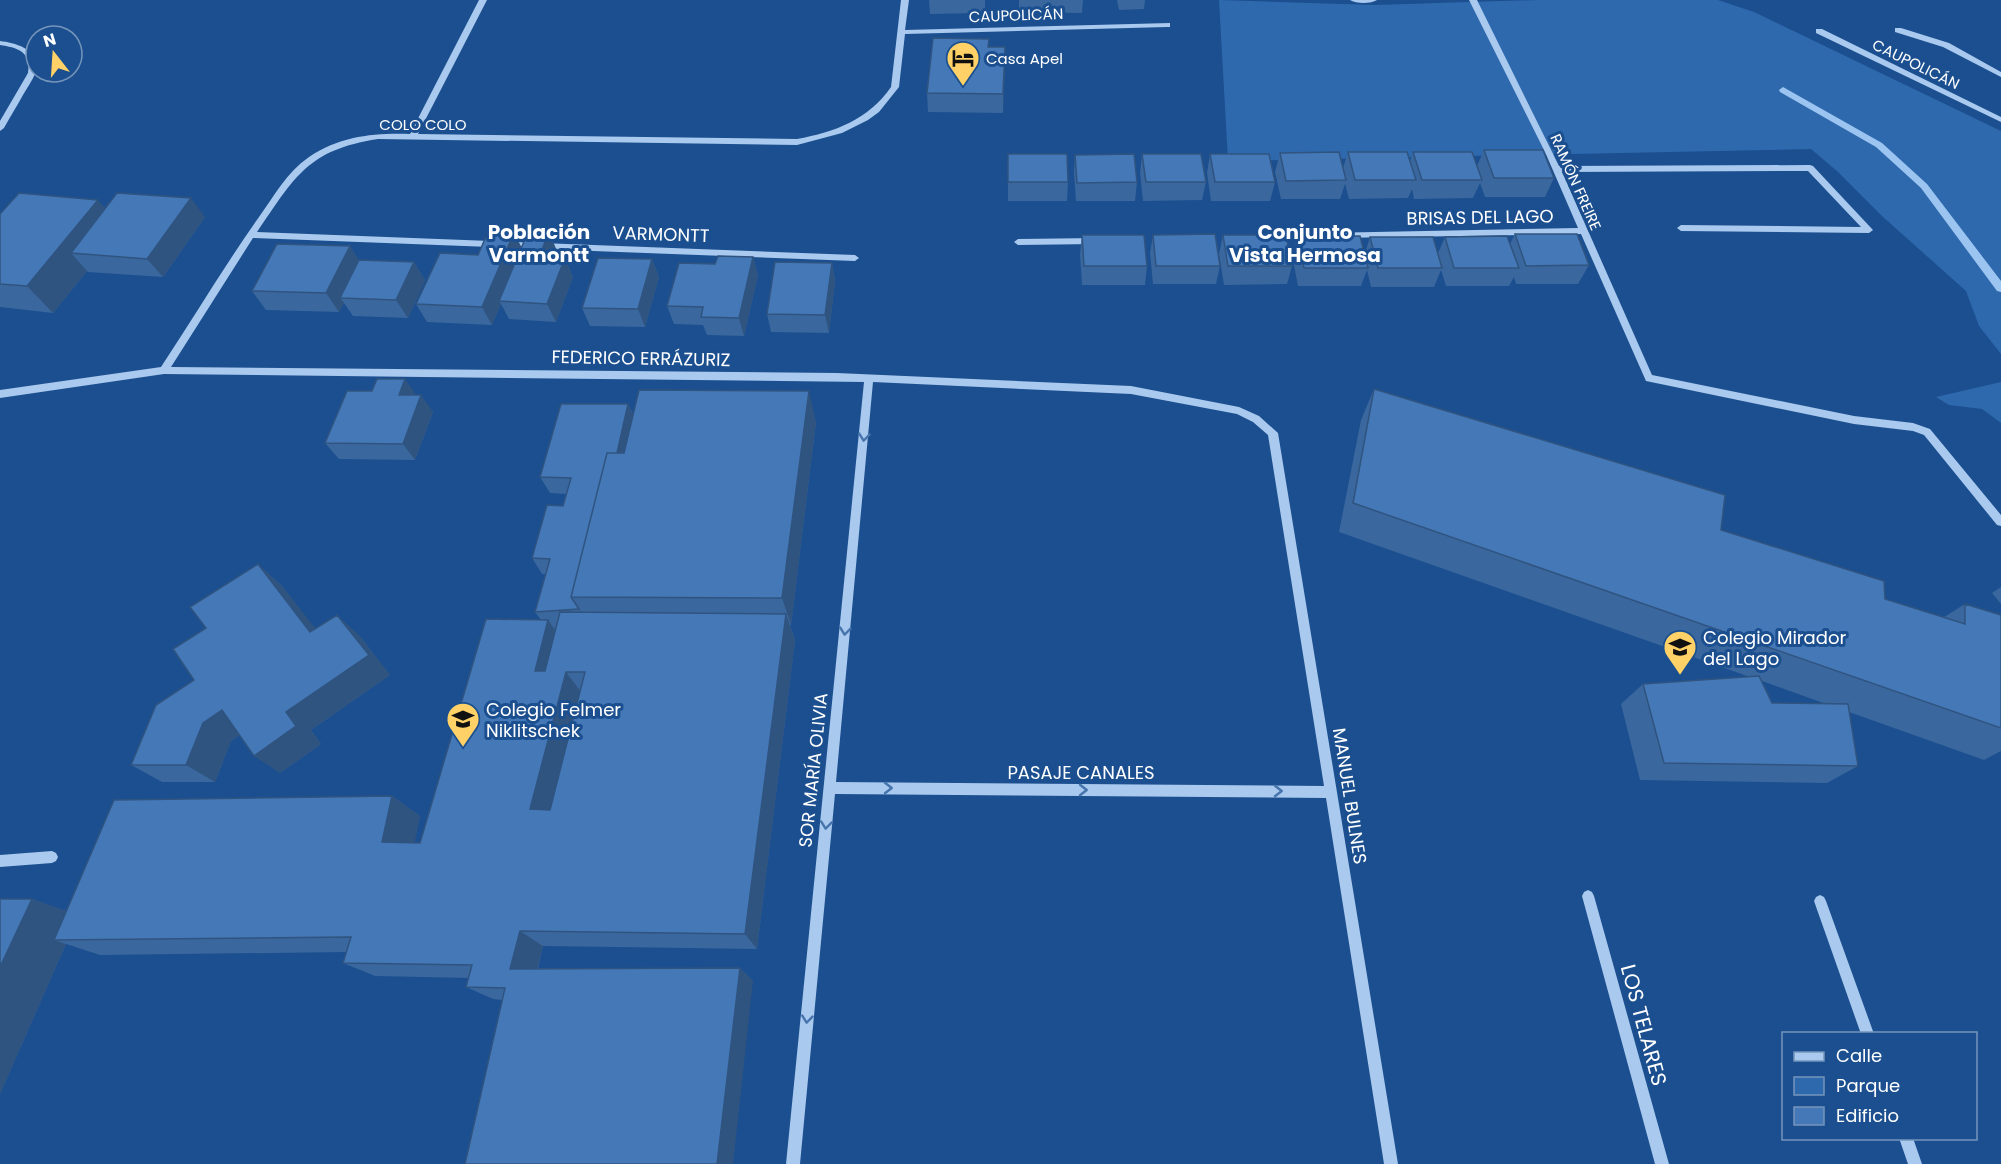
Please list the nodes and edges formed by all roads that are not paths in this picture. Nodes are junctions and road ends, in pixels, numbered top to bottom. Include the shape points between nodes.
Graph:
1 (483, 0) edge
2 (905, 0) edge
3 (1354, 0) edge
4 (1373, 0) edge
5 (1473, 0) edge
6 (1167, 25) dead end
7 (1898, 30) dead end
8 (1819, 31) dead end
9 (902, 32) junction
10 (0, 43) edge
11 (2001, 75) edge
12 (2001, 120) edge
13 (0, 128) edge
14 (413, 136) junction
15 (1556, 170) junction
16 (1681, 228) dead end
17 (1583, 231) junction
18 (250, 236) junction
19 (1265, 237) edge
20 (1100, 241) edge
21 (1018, 242) dead end
22 (855, 258) dead end
23 (164, 370) junction
24 (869, 379) junction
25 (0, 394) edge
26 (1273, 433) joint
27 (2001, 522) edge
28 (830, 788) junction
29 (1331, 792) junction
30 (52, 857) dead end
31 (0, 861) edge
32 (1588, 896) dead end
33 (1820, 901) dead end
34 (1867, 1032) edge
35 (1907, 1140) edge
36 (793, 1164) edge
37 (1391, 1164) edge
38 (1662, 1164) edge
39 (1915, 1164) edge

1 - 14 street
2 - 9 street, COLO COLO
3 - 4 street
5 - 15 street, RAMÓN FREIRE
6 - 9 street, CAUPOLICÁN
7 - 11 street via 1946,45
8 - 12 street, CAUPOLICÁN
9 - 14 street, COLO COLO via 895,87 888,98 851,126 797,142
10 - 13 street via 26,51 34,66
14 - 18 street, COLO COLO via 362,138 315,157 291,178
15 - 16 street via 1810,168 1869,230
15 - 17 street, RAMÓN FREIRE
17 - 19 street, BRISAS DEL LAGO
17 - 27 street, RAMÓN FREIRE via 1649,378 1844,418 1920,429 1936,441
18 - 22 street, VARMONTT
18 - 23 street, COLO COLO
20 - 21 street
23 - 24 street, FEDERICO ERRÁZURIZ
23 - 25 street, FEDERICO ERRÁZURIZ
24 - 26 street, FEDERICO ERRÁZURIZ via 1131,390 1239,411
24 -> 28 street, SOR MARÍA OLIVIA
26 - 29 street, MANUEL BULNES
28 -> 29 street, PASAJE CANALES
28 -> 36 street, SOR MARÍA OLIVIA
29 - 37 street, MANUEL BULNES
30 - 31 street
32 - 38 street, LOS TELARES
33 - 34 street
35 - 39 street

